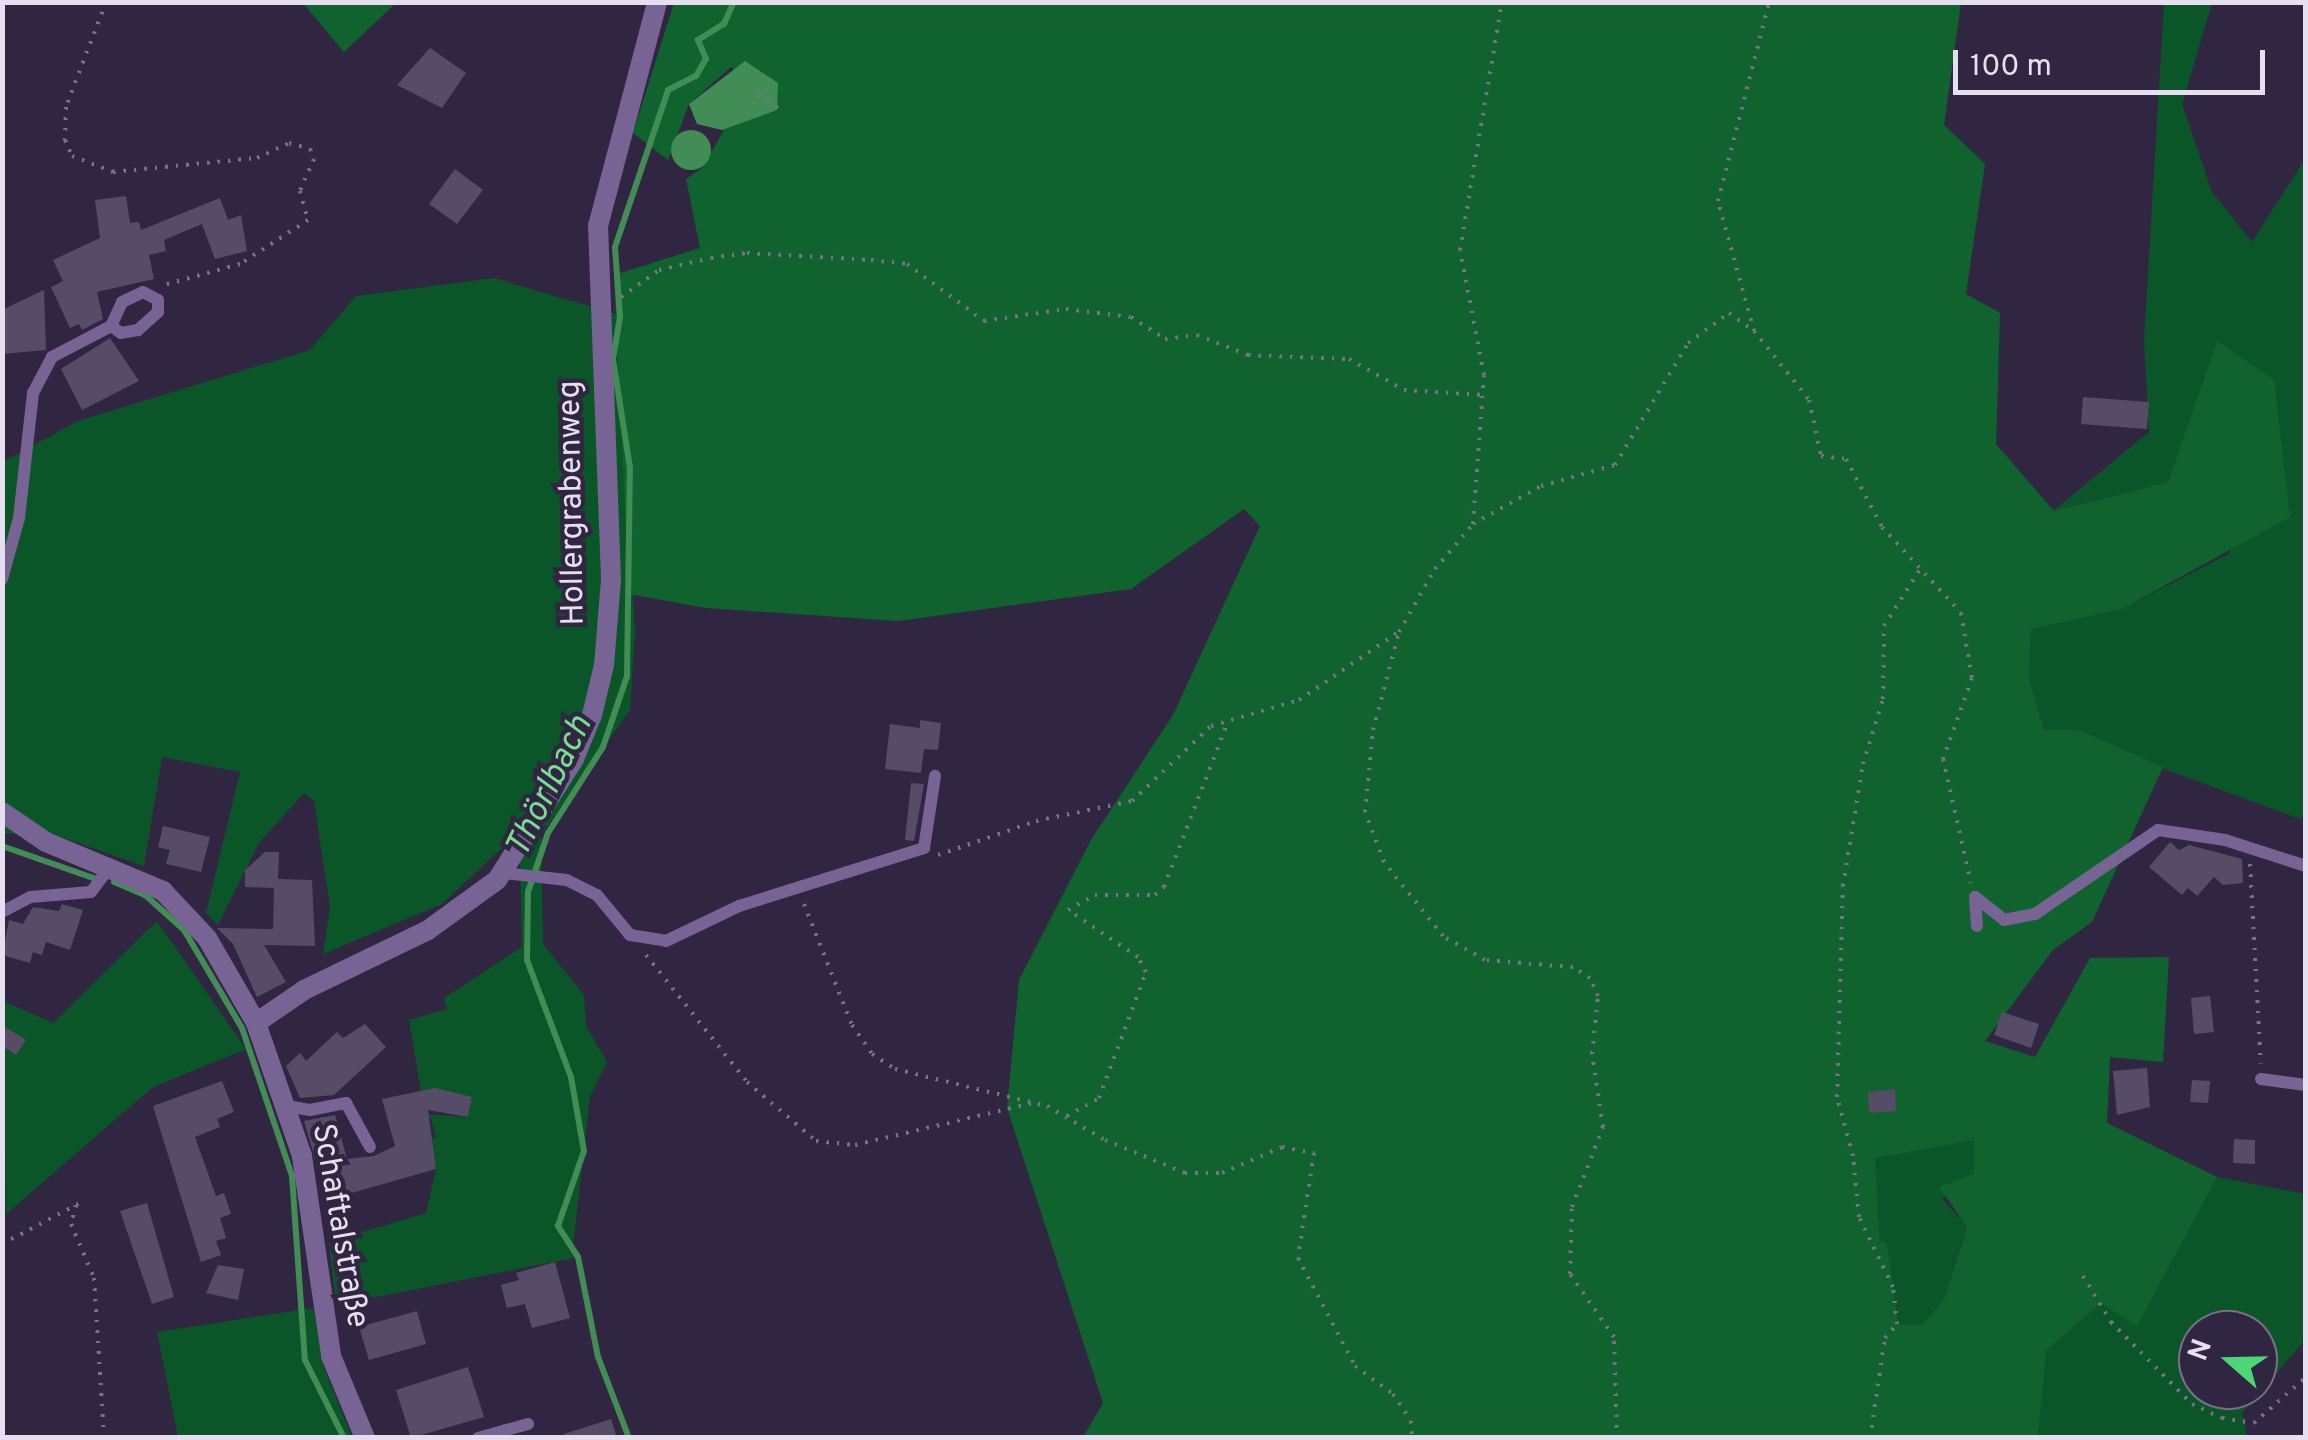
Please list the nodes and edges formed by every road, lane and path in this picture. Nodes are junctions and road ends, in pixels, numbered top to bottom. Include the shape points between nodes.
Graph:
1 (106, 2) edge
2 (657, 2) edge
3 (1502, 2) edge
4 (1769, 2) edge
5 (758, 95) dead end
6 (778, 108) dead end
7 (157, 287) dead end
8 (624, 297) dead end
9 (111, 326) dead end
10 (1754, 331) junction
11 (1483, 394) junction
12 (1473, 524) junction
13 (1920, 568) junction
14 (2, 578) edge
15 (1399, 632) junction
16 (1228, 721) junction
17 (934, 776) dead end
18 (2, 812) edge
19 (2250, 852) junction
20 (923, 860) dead end
21 (2306, 866) edge
22 (110, 867) junction
23 (521, 877) junction
24 (786, 891) junction
25 (1975, 897) junction
26 (2, 912) edge
27 (1978, 926) dead end
28 (630, 935) junction
29 (256, 1024) junction
30 (2261, 1078) joint
31 (2306, 1085) edge
32 (1034, 1103) junction
33 (287, 1106) junction
34 (1067, 1116) junction
35 (370, 1148) dead end
36 (2, 1244) edge
37 (2083, 1276) dead end
38 (2306, 1377) edge
39 (528, 1424) dead end
40 (104, 1438) edge
41 (364, 1438) edge
42 (478, 1438) edge
43 (1412, 1438) edge
44 (1617, 1438) edge
45 (1870, 1438) edge

1 - 7 path via 66,108 64,140 72,156 113,172 257,158 290,142 310,149 314,159 300,191 308,220 240,264
2 - 23 street, Hollergrabenweg via 598,226 610,579 604,665 574,758
3 - 11 path via 1460,250
4 - 10 path via 1718,201
5 - 6 path
8 - 11 path via 659,270 747,253 907,264 984,321 1066,309 1131,318 1165,340 1196,335 1248,355 1349,359 1404,390
9 - 14 lane via 52,357 32,393 19,518
10 - 12 path via 1729,313 1688,343 1614,465 1541,486
10 - 13 path via 1809,400 1821,456 1846,459 1882,528
11 - 12 path
12 - 15 path via 1435,569
13 - 25 path via 1961,613 1967,646 1972,678 1942,759
13 - 45 path via 1884,626 1883,699 1863,764 1843,886 1836,1097 1853,1156 1859,1217 1893,1287 1897,1324 1884,1338
15 - 16 path via 1300,700
15 - 44 path via 1367,771 1365,812 1384,862 1443,936 1485,960 1573,968 1590,978 1598,996 1592,1054 1603,1126 1572,1207 1570,1274 1614,1337
16 - 20 path via 1211,726 1132,801 1036,822
16 - 34 path via 1164,887 1154,895 1095,895 1068,910 1138,958 1146,972 1100,1098
17 - 24 lane via 924,848
18 - 22 street, Schaftalstraße via 46,842
19 - 21 lane
19 - 25 lane via 2225,840 2158,830 2034,914 2004,920
19 - 30 path
22 - 26 lane via 90,892 30,897
22 - 29 street, Schaftalstraße via 162,891 206,938
23 - 28 lane via 567,880 597,896
23 - 29 street, Hollergrabenweg via 304,990
24 - 28 lane via 666,941
24 - 32 path via 802,902 852,1025 872,1054 920,1080
25 - 27 lane
28 - 32 path via 746,1082 816,1141 856,1145
29 - 33 street, Schaftalstraße
30 - 31 lane
32 - 34 path
33 - 35 lane via 310,1110 346,1103
33 - 41 street, Schaftalstraße via 302,1156 332,1356
34 - 43 path via 1185,1173 1222,1173 1282,1147 1314,1153 1298,1258 1355,1366 1393,1394 1411,1421
36 - 40 path via 78,1204 71,1224 94,1278
37 - 38 path via 2112,1322 2192,1404 2222,1418 2254,1423
39 - 42 lane

